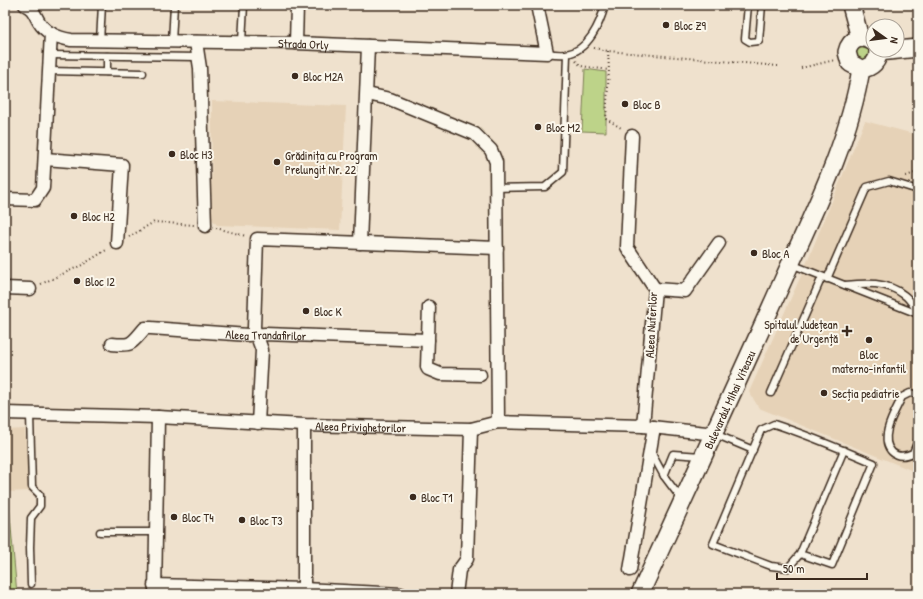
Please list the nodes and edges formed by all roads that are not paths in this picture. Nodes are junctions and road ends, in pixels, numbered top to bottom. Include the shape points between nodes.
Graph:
1 (102, 5) edge
2 (174, 5) edge
3 (244, 5) edge
4 (297, 5) edge
5 (537, 5) edge
6 (605, 5) edge
7 (748, 5) edge
8 (762, 5) edge
9 (851, 5) edge
10 (32, 7) edge
11 (865, 32) edge
12 (51, 33) junction
13 (100, 41) junction
14 (172, 42) junction
15 (196, 42) junction
16 (242, 42) junction
17 (296, 43) junction
18 (865, 43) edge
19 (368, 46) junction
20 (905, 47) edge
21 (918, 48) edge
22 (547, 53) junction
23 (567, 54) junction
24 (50, 55) junction
25 (107, 56) junction
26 (198, 57) junction
27 (873, 58) edge
28 (861, 69) junction
29 (49, 71) junction
30 (107, 72) junction
31 (143, 73) dead end
32 (367, 94) junction
33 (632, 136) road end
34 (45, 159) junction
35 (496, 188) junction
36 (918, 190) edge
37 (5, 199) edge
38 (205, 226) road end
39 (360, 243) junction
40 (719, 243) dead end
41 (117, 244) road end
42 (497, 248) junction
43 (790, 264) junction
44 (824, 278) junction
45 (844, 285) junction
46 (5, 288) edge
47 (30, 289) road end
48 (655, 289) junction
49 (428, 307) dead end
50 (918, 313) edge
51 (258, 334) junction
52 (428, 340) junction
53 (112, 344) dead end
54 (480, 375) dead end
55 (771, 393) dead end
56 (918, 395) edge
57 (5, 413) edge
58 (30, 414) junction
59 (158, 417) junction
60 (258, 422) junction
61 (498, 422) junction
62 (304, 425) junction
63 (648, 426) junction
64 (471, 429) junction
65 (715, 434) junction
66 (918, 440) edge
67 (650, 449) junction
68 (753, 450) junction
69 (844, 450) junction
70 (704, 457) junction
71 (664, 476) junction
72 (683, 502) junction
73 (100, 532) dead end
74 (156, 532) junction
75 (800, 554) junction
76 (630, 570) dead end
77 (31, 584) dead end
78 (155, 589) edge
79 (304, 589) junction
80 (401, 594) edge
81 (456, 594) edge
82 (640, 594) edge

1 - 13 lane
2 - 14 lane
3 - 16 lane
4 - 17 street
5 - 22 street
6 - 23 lane via 600,22 585,45
7 - 8 lane via 745,39 750,42 760,41
9 - 11 main road
10 - 12 street, Strada Orly via 39,22
12 - 13 street, Strada Orly via 72,40
12 - 24 street
13 - 14 street, Strada Orly
14 - 15 street, Strada Orly
15 - 16 street, Strada Orly
15 - 26 street
16 - 17 street, Strada Orly
17 - 19 street, Strada Orly
18 - 28 main road via 855,39 848,47 847,58 855,67
19 - 22 street, Strada Orly
19 - 32 street
20 - 21 main road
22 - 23 lane
23 - 35 lane via 563,172 545,187
24 - 25 lane
24 - 29 street
25 - 26 lane
25 - 30 lane
26 - 38 street
27 - 28 main road via 874,64
28 - 43 main road, Bulevardul Mihai Viteazu via 853,107 840,147
29 - 30 lane
29 - 34 street
30 - 31 lane
32 - 35 street via 390,99 475,134 491,150 496,162
32 - 39 street
33 - 48 street, Aleea Nuferilor via 627,246
34 - 37 street via 43,188 35,200
34 - 41 street via 122,165
35 - 42 street
36 - 44 lane via 889,181 867,188
39 - 42 street
39 - 51 street via 258,239 254,328
40 - 48 street via 685,291
42 - 61 street
43 - 44 lane
43 - 65 main road, Bulevardul Mihai Viteazu
44 - 45 lane
44 - 55 lane
45 - 50 lane
45 - 50 lane via 868,282 890,287 905,295
46 - 47 street
48 - 63 street, Aleea Nuferilor
49 - 52 street
51 - 52 street, Aleea Trandafirilor
51 - 53 street, Aleea Trandafirilor via 145,328 133,344
51 - 60 street via 262,350
52 - 54 street via 427,367 432,372
56 - 66 lane via 910,393 902,397 886,439 888,448 894,454 905,456 913,454
57 - 58 street, Aleea Privighetorilor
58 - 59 street, Aleea Privighetorilor
58 - 77 lane via 32,487 40,495 40,506 31,518
59 - 60 street, Aleea Privighetorilor
59 - 74 street
60 - 62 street, Aleea Privighetorilor
61 - 63 street, Aleea Privighetorilor
61 - 64 street, Aleea Privighetorilor
62 - 64 street, Aleea Privighetorilor
62 - 79 street
63 - 65 street, Aleea Privighetorilor
63 - 67 street, Aleea Nuferilor
64 - 81 street via 467,559 459,570
65 - 68 lane
65 - 70 main road, Bulevardul Mihai Viteazu
67 - 71 lane
67 - 76 street, Aleea Nuferilor
68 - 69 lane via 761,430 774,424
68 - 75 lane via 713,544 771,566 788,568
69 - 75 lane
69 - 75 lane via 874,462 832,565
70 - 71 lane via 673,454
70 - 72 main road, Bulevardul Mihai Viteazu
71 - 72 lane
72 - 82 main road, Bulevardul Mihai Viteazu
73 - 74 lane
74 - 78 street
78 - 79 street
79 - 80 street

